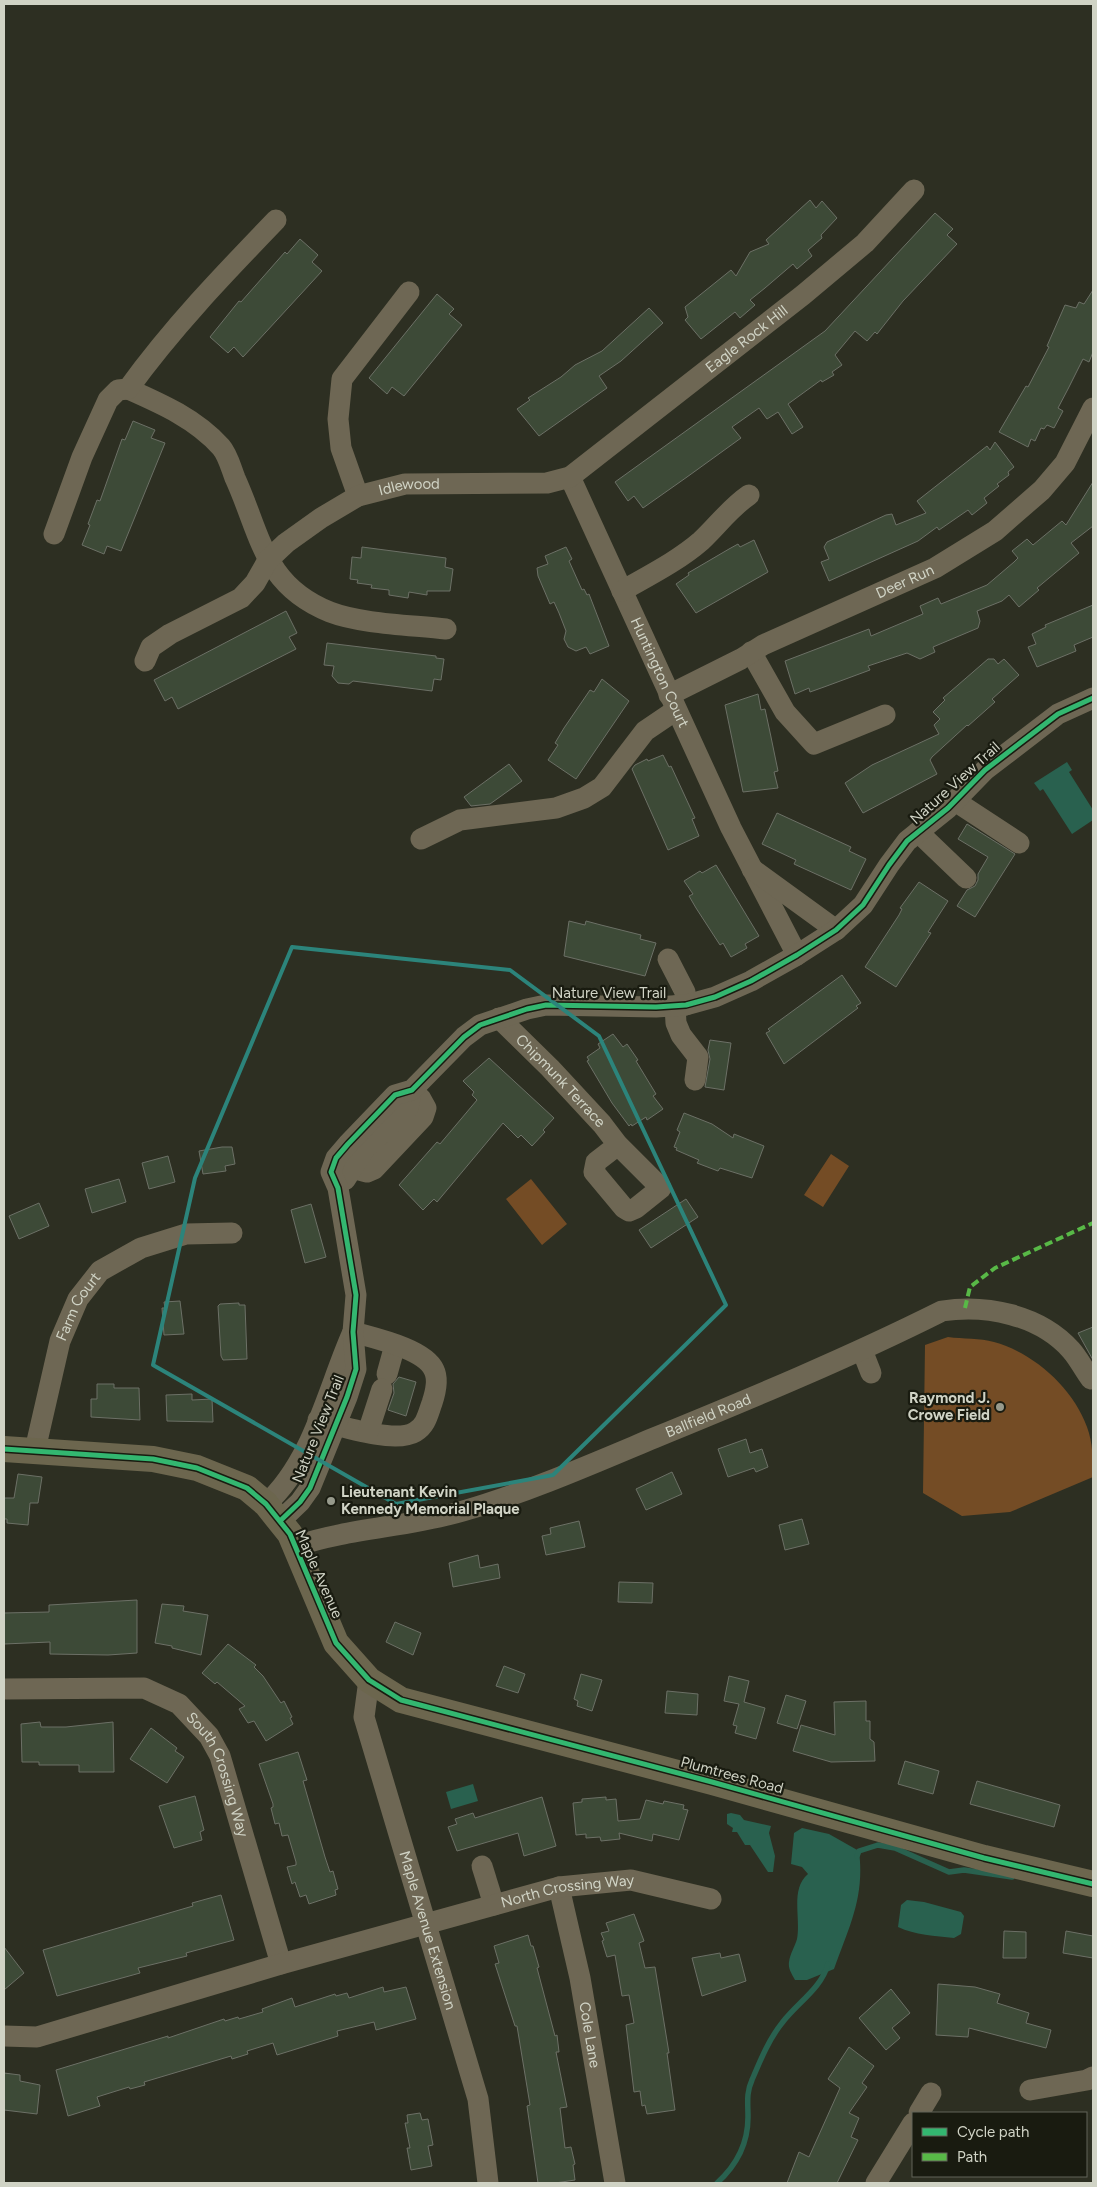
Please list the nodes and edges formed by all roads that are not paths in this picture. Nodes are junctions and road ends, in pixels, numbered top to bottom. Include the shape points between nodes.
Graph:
1 (914, 190) dead end
2 (276, 220) dead end
3 (409, 292) dead end
4 (128, 389) junction
5 (1093, 408) edge
6 (570, 477) junction
7 (749, 495) dead end
8 (358, 496) junction
9 (54, 534) dead end
10 (268, 560) junction
11 (622, 591) junction
12 (446, 629) dead end
13 (751, 652) junction
14 (145, 661) dead end
15 (1093, 698) edge
16 (673, 703) junction
17 (885, 715) dead end
18 (955, 801) junction
19 (918, 832) junction
20 (421, 840) dead end
21 (1019, 843) dead end
22 (750, 867) junction
23 (966, 878) dead end
24 (836, 930) junction
25 (797, 955) junction
26 (668, 959) dead end
27 (680, 1006) junction
28 (499, 1018) junction
29 (695, 1080) dead end
30 (412, 1090) junction
31 (618, 1145) dead end
32 (338, 1188) junction
33 (232, 1233) dead end
34 (353, 1332) junction
35 (395, 1345) junction
36 (862, 1350) junction
37 (871, 1373) dead end
38 (1091, 1379) dead end
39 (327, 1422) junction
40 (368, 1432) junction
41 (4, 1449) edge
42 (35, 1450) junction
43 (273, 1512) junction
44 (296, 1546) junction
45 (369, 1680) junction
46 (4, 1689) edge
47 (482, 1866) dead end
48 (1093, 1884) edge
49 (559, 1887) junction
50 (710, 1898) dead end
51 (494, 1905) junction
52 (426, 1923) junction
53 (281, 1964) junction
54 (4, 2036) edge
55 (1093, 2077) edge
56 (1030, 2090) dead end
57 (932, 2093) dead end
58 (920, 2112) edge
59 (912, 2125) edge
60 (488, 2183) edge
61 (615, 2183) edge
62 (876, 2183) edge

1 - 6 street, Eagle Rock Hill via 864,243 803,295
2 - 4 street via 197,303 155,351
3 - 8 street via 342,379 338,419 341,448
4 - 9 street via 118,390 108,400 82,457
4 - 10 street via 194,423 222,448
5 - 13 street, Deer Run via 1065,462 1042,490 995,531 935,568
6 - 8 street, Idlewood via 547,483 405,484
6 - 11 street, Huntington Court
7 - 11 street via 733,506 701,541
8 - 10 street, Idlewood via 320,518
10 - 12 street via 283,582 330,612
10 - 14 street, Idlewood via 255,583 240,598 170,634 151,647
11 - 16 street, Huntington Court
13 - 16 street, Deer Run
13 - 17 street via 784,712 814,744
15 - 18 street, Nature View Trail via 1058,714 1009,750
16 - 20 street, Deer Run via 645,731 602,787 584,798 556,808 460,820
16 - 22 street, Huntington Court
18 - 19 street, Nature View Trail
18 - 21 street
19 - 23 street
19 - 24 street, Nature View Trail via 907,841 863,904
22 - 24 street, Huntington Court
22 - 25 street, Huntington Court
24 - 25 street, Nature View Trail
25 - 27 street, Nature View Trail via 715,998
26 - 27 street via 685,992
27 - 28 street, Nature View Trail via 546,1005
27 - 29 street via 676,1023 698,1056
28 - 30 street, Nature View Trail via 480,1025 464,1037
28 - 31 street, Chipmunk Terrace via 589,1110
30 - 32 street, Nature View Trail via 408,1108 364,1150
30 - 32 street, Nature View Trail via 395,1096 336,1158 331,1172
32 - 34 street, Nature View Trail via 356,1295
33 - 42 street, Farm Court via 186,1234 141,1248 100,1271 78,1299 60,1341
34 - 35 street
34 - 39 street, Nature View Trail via 356,1369
35 - 40 street
35 - 40 street via 426,1360 435,1370 436,1390 426,1422 415,1432 399,1436
36 - 37 street
36 - 38 street, Ballfield Road via 942,1311 965,1308 997,1311 1056,1336 1072,1351
36 - 44 street, Ballfield Road via 640,1444 487,1503 432,1520
39 - 40 street
39 - 43 street, Nature View Trail via 310,1488 300,1502
41 - 42 main road, Maple Avenue
42 - 43 main road, Maple Avenue via 153,1458 197,1468 246,1488
43 - 44 main road, Maple Avenue
44 - 45 main road, Maple Avenue via 336,1643
45 - 48 main road, Plumtrees Road via 401,1700 984,1858
45 - 52 street, Maple Avenue Extension via 364,1717
46 - 53 street, South Crossing Way via 144,1688 179,1704 194,1717 220,1756
47 - 51 street
49 - 50 street, North Crossing Way via 631,1880
49 - 51 street, North Crossing Way
49 - 61 street, Cole Lane via 580,1978
51 - 52 street, North Crossing Way
52 - 53 street
52 - 60 street, Maple Avenue Extension via 478,2098
53 - 54 street via 37,2037
55 - 56 street
57 - 58 street
59 - 62 street

